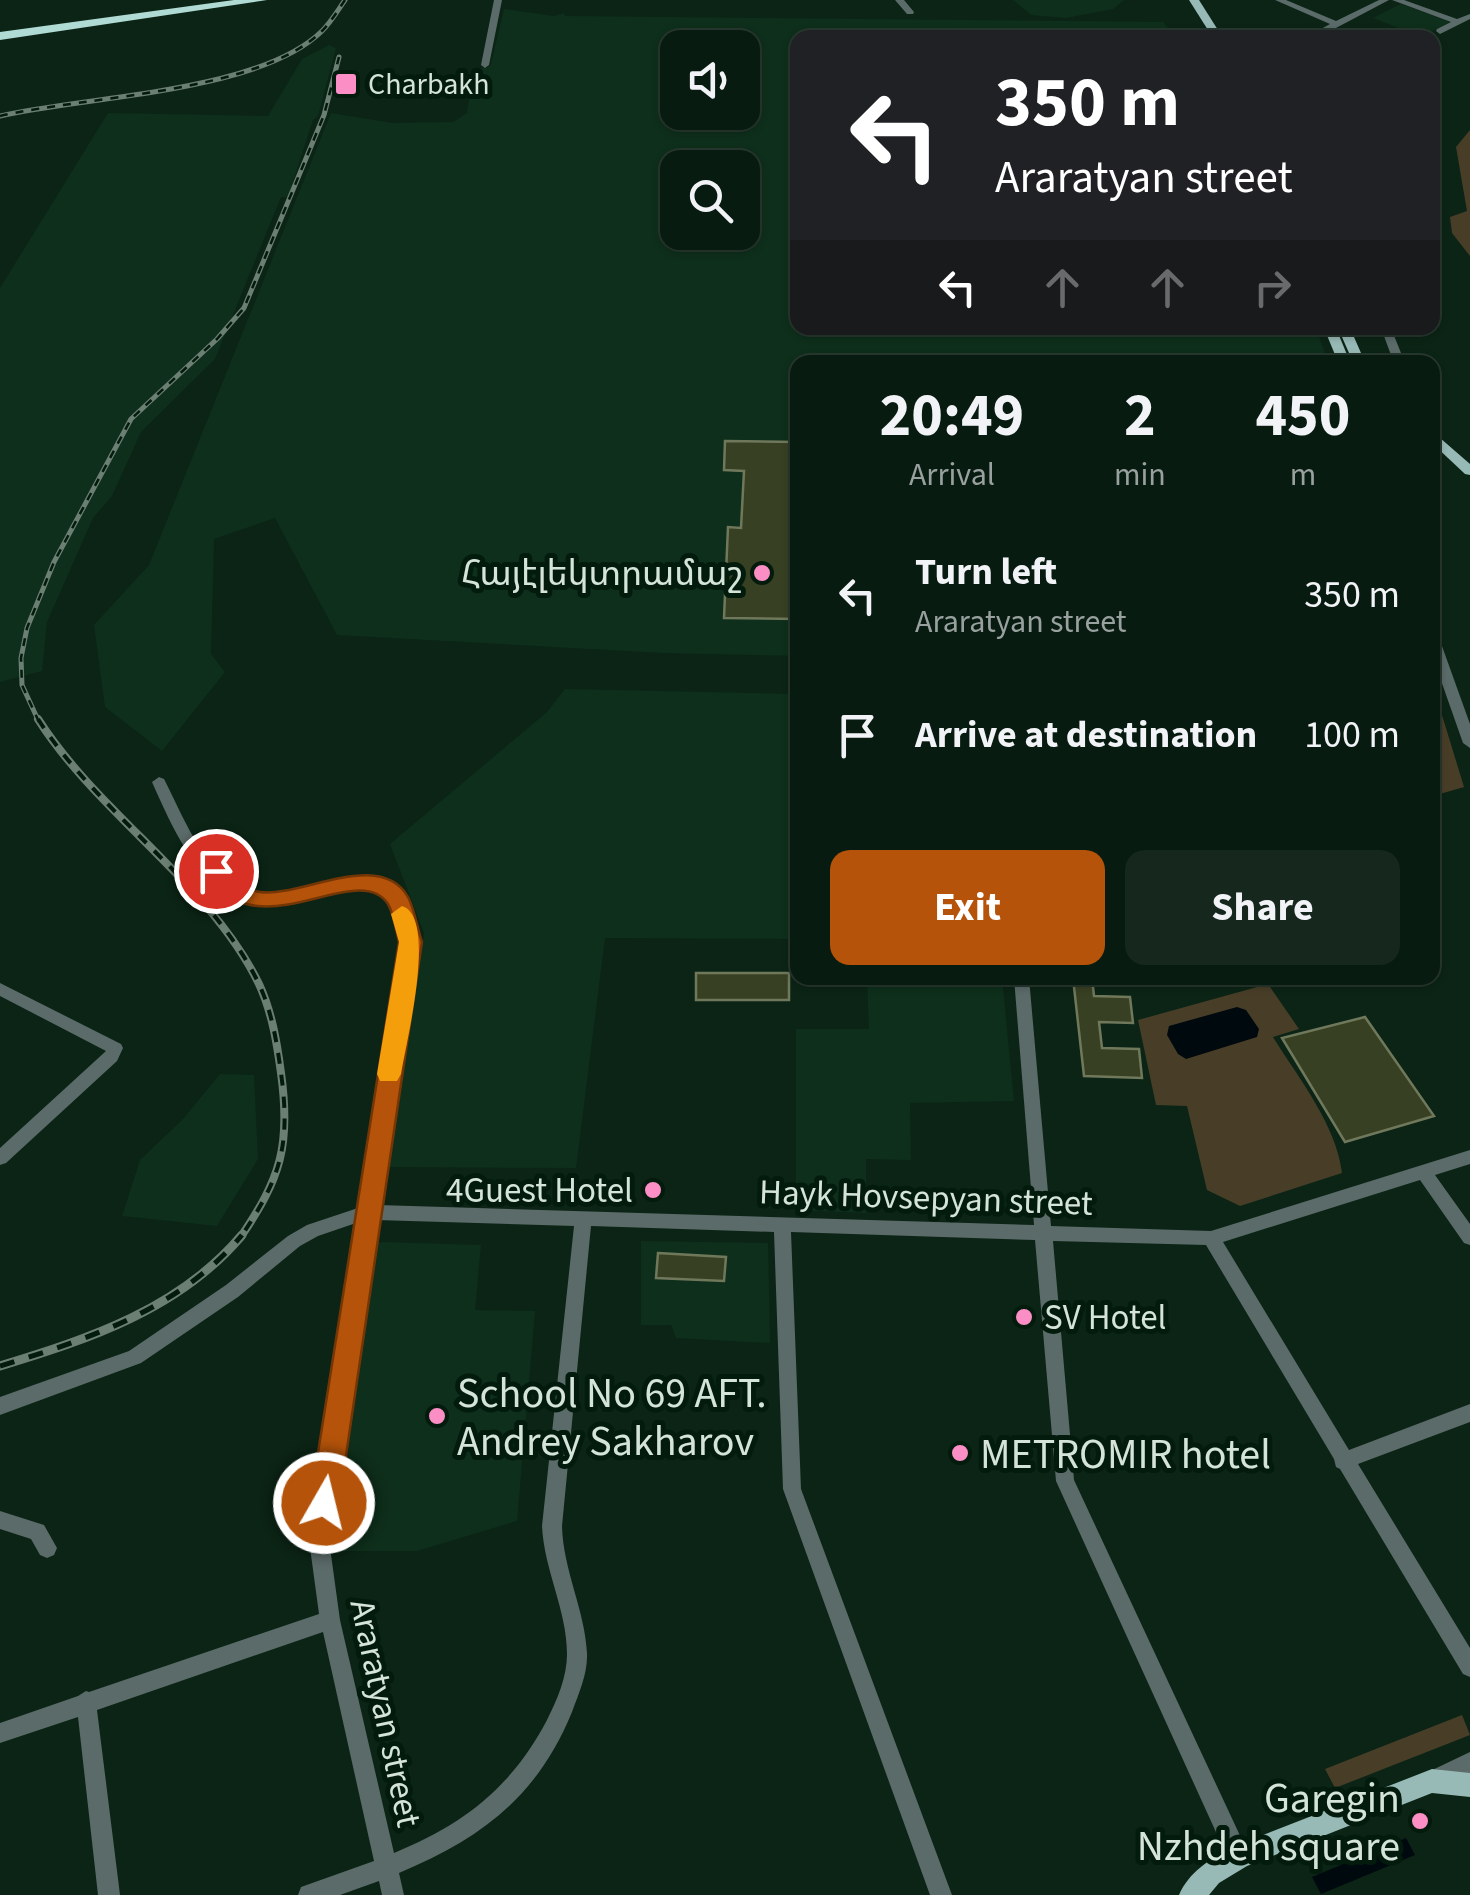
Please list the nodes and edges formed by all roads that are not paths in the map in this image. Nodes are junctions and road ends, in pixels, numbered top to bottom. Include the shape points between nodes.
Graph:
1 (230, 0) edge
2 (261, 0) edge
3 (498, 0) edge
4 (898, 0) edge
5 (1184, 0) edge
6 (1194, 0) edge
7 (1279, 0) edge
8 (1385, 0) edge
9 (1396, 0) edge
10 (910, 12) dead end
11 (1470, 16) edge
12 (1458, 22) junction
13 (1336, 24) junction
14 (1202, 30) edge
15 (1213, 30) edge
16 (1325, 30) edge
17 (1440, 31) dead end
18 (0, 33) edge
19 (485, 65) dead end
20 (1440, 442) edge
21 (1440, 458) edge
22 (1470, 471) edge
23 (1470, 486) edge
24 (1440, 648) edge
25 (1440, 658) edge
26 (1470, 732) edge
27 (1470, 743) edge
28 (159, 782) dead end
29 (1022, 985) edge
30 (0, 989) edge
31 (0, 1158) edge
32 (1470, 1158) edge
33 (1424, 1172) junction
34 (368, 1212) junction
35 (582, 1217) junction
36 (782, 1226) junction
37 (1043, 1234) junction
38 (1211, 1238) junction
39 (1470, 1238) edge
40 (0, 1406) edge
41 (1470, 1413) edge
42 (1343, 1461) junction
43 (0, 1520) edge
44 (46, 1548) dead end
45 (330, 1620) junction
46 (1470, 1668) edge
47 (86, 1702) junction
48 (0, 1733) edge
49 (1470, 1762) edge
50 (1432, 1781) junction
51 (1470, 1784) edge
52 (1239, 1857) junction
53 (387, 1868) junction
54 (109, 1895) edge
55 (309, 1895) edge
56 (393, 1895) edge
57 (941, 1895) edge
58 (1192, 1895) edge

1 - 18 highway
2 - 18 highway
3 - 19 street
4 - 10 street
5 - 14 main road
6 - 15 main road
7 - 13 street
8 - 13 street
9 - 12 street
11 - 12 street
12 - 17 street
13 - 16 street
20 - 22 main road
21 - 23 main road
24 - 26 street
25 - 27 street
28 - 34 street, Araratyan street via 180,830 233,892 279,900 359,881 398,899 410,942
29 - 37 street
30 - 31 street via 115,1048
32 - 33 street, Hayk Hovsepyan street
33 - 38 street, Hayk Hovsepyan street
33 - 39 street
34 - 35 street, Hayk Hovsepyan street
34 - 40 street via 294,1241 135,1356
34 - 45 street, Araratyan street via 319,1540
35 - 36 street, Hayk Hovsepyan street
35 - 53 street via 551,1532 578,1656 567,1700 521,1783 476,1825
36 - 37 street, Hayk Hovsepyan street
36 - 57 street via 792,1489
37 - 38 street, Hayk Hovsepyan street
37 - 52 street via 1065,1481
38 - 42 street
41 - 42 street
42 - 46 street
43 - 44 street via 37,1532
45 - 47 street
45 - 53 street, Araratyan street
47 - 48 street
47 - 54 street
49 - 50 street
50 - 51 main road
50 - 52 main road
52 - 58 main road via 1210,1874
53 - 55 street
53 - 56 street, Araratyan street

